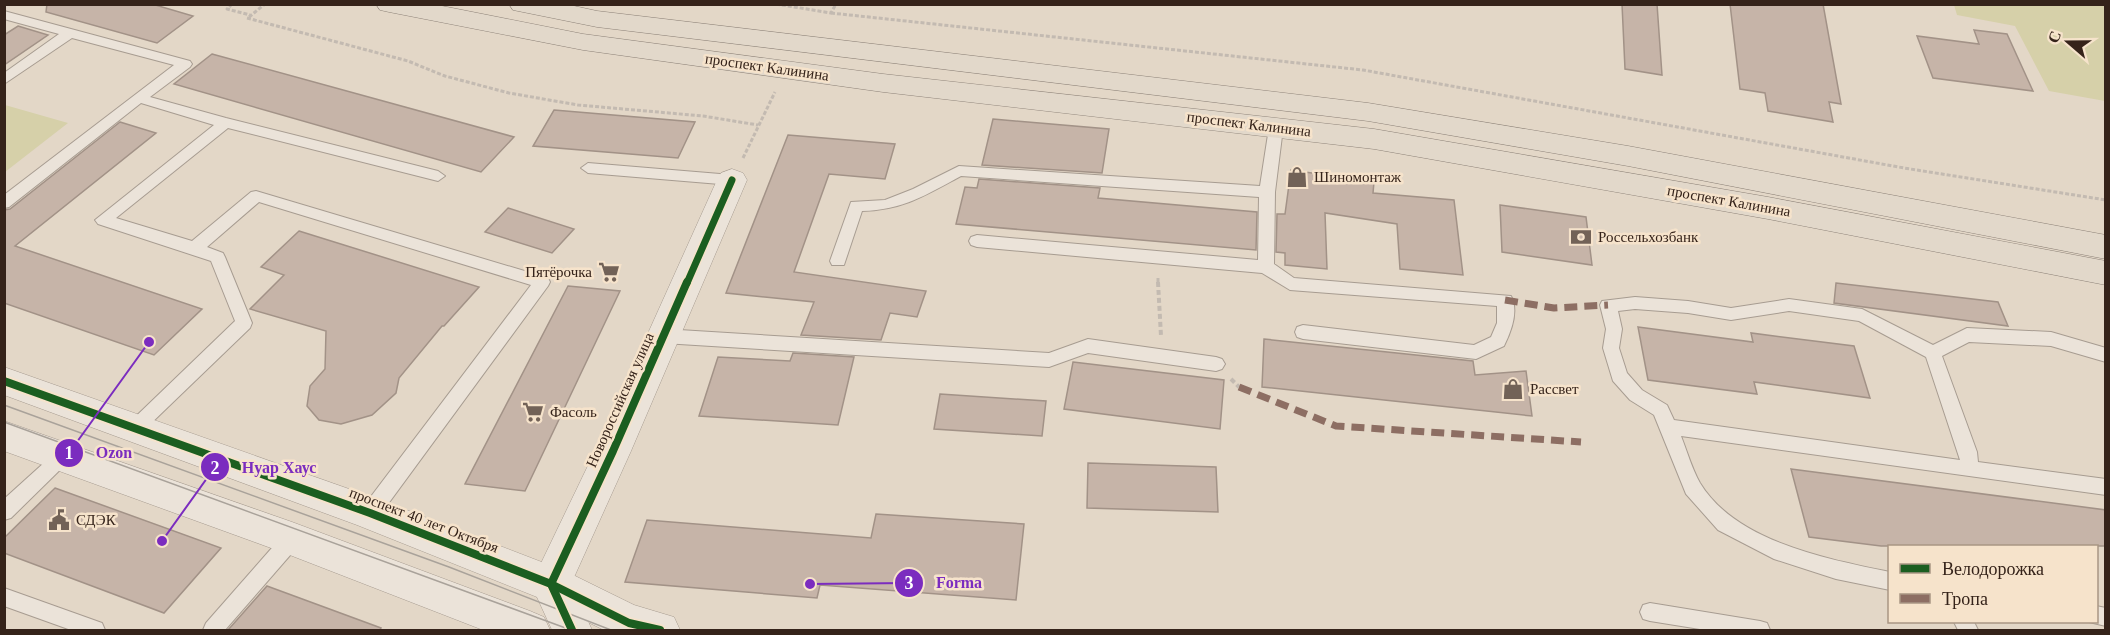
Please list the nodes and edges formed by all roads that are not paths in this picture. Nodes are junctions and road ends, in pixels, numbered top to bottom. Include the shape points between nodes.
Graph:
1 (389, 4) edge
2 (522, 4) edge
3 (4, 15) edge
4 (70, 33) junction
5 (4, 80) edge
6 (139, 98) junction
7 (225, 123) junction
8 (1276, 128) junction
9 (588, 168) dead end
10 (438, 176) dead end
11 (732, 180) joint
12 (1267, 192) junction
13 (4, 203) edge
14 (977, 241) dead end
15 (195, 248) junction
16 (2106, 248) edge
17 (838, 261) dead end
18 (1266, 267) junction
19 (2106, 273) edge
20 (1303, 332) dead end
21 (663, 336) junction
22 (1933, 353) junction
23 (2106, 355) edge
24 (1216, 363) dead end
25 (4, 381) edge
26 (136, 427) junction
27 (1669, 427) junction
28 (4, 436) edge
29 (62, 457) junction
30 (1970, 469) junction
31 (2106, 487) edge
32 (4, 512) edge
33 (370, 513) junction
34 (292, 539) junction
35 (1888, 581) edge
36 (551, 584) junction
37 (4, 597) edge
38 (1650, 612) dead end
39 (95, 630) edge
40 (213, 630) edge
41 (530, 630) edge
42 (572, 630) edge
43 (660, 630) edge
44 (1760, 630) edge

1 - 8 main road, проспект Калинина via 583,42 883,83
2 - 16 main road, проспект Калинина via 632,23 1368,112 1628,156
3 - 4 lane
4 - 5 lane
4 - 6 lane via 185,64
6 - 7 lane
6 - 13 lane
7 - 10 lane
7 - 15 lane via 103,220
8 - 12 lane
8 - 19 main road, проспект Калинина via 1374,139 1552,169
9 - 11 lane
11 - 21 street, Новороссийская улица
12 - 17 lane via 959,171 886,205 856,206
12 - 18 lane
14 - 18 lane
15 - 26 lane via 217,257 244,323
15 - 33 lane via 256,196 542,282
18 - 20 lane via 1290,284 1505,300 1505,323 1498,341 1476,352
21 - 24 lane via 1049,360 1088,346
21 - 36 street, Новороссийская улица
22 - 23 lane via 1967,335 2051,339
22 - 27 lane via 1862,315 1789,305 1731,314 1667,305 1608,305 1614,329 1611,348 1619,376 1636,395 1661,410
22 - 30 lane via 1968,452
25 - 26 street, проспект 40 лет Октября
26 - 33 street, проспект 40 лет Октября
27 - 30 lane
27 - 35 lane via 1693,488 1725,524 1774,550 1836,570
28 - 29 street
29 - 32 lane
29 - 34 street
30 - 31 lane
33 - 36 street, проспект 40 лет Октября
34 - 40 lane
34 - 41 street
36 - 42 street
36 - 43 street, проспект 40 лет Октября via 629,623
37 - 39 lane
38 - 44 lane

